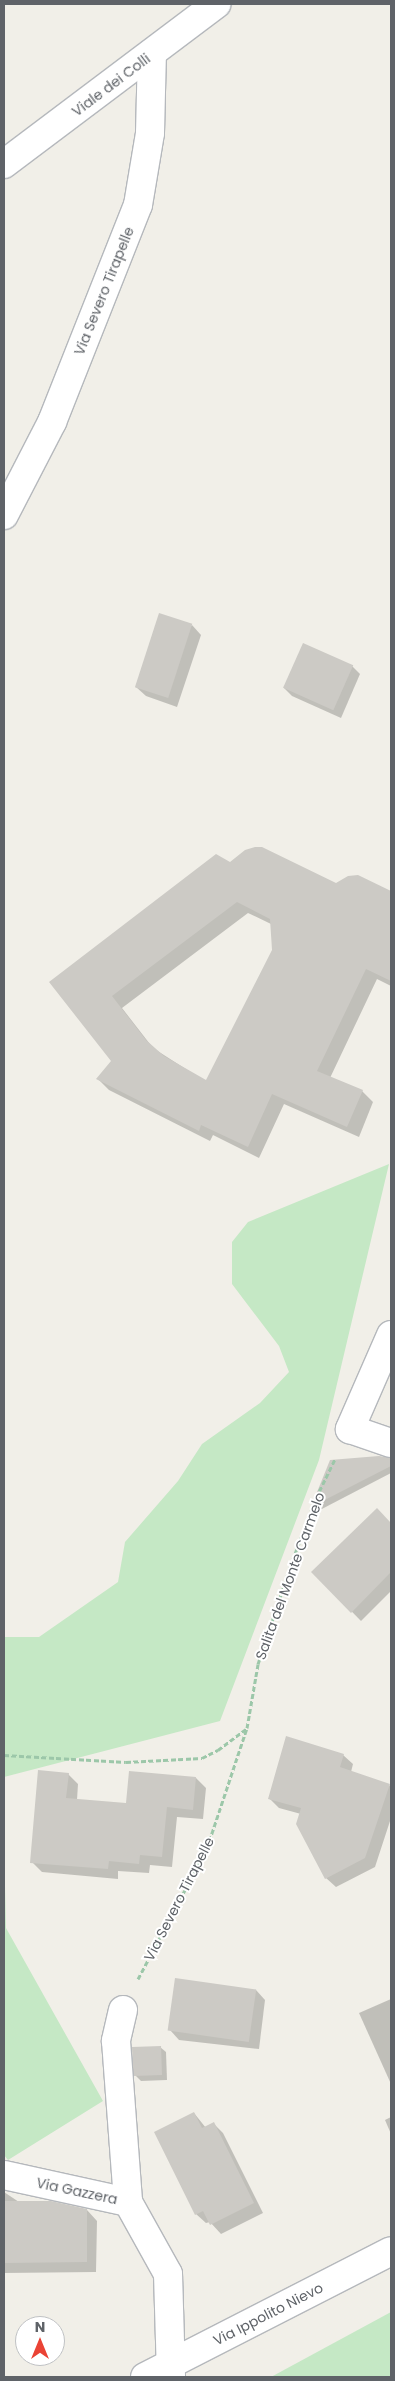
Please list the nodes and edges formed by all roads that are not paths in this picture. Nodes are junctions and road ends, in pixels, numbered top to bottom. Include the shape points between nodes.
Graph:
1 (216, 4) edge
2 (152, 53) junction
3 (4, 164) edge
4 (4, 515) edge
5 (391, 1335) edge
6 (391, 1444) edge
7 (123, 2010) road end
8 (4, 2175) edge
9 (128, 2202) junction
10 (391, 2251) edge
11 (170, 2371) edge
12 (145, 2377) edge

1 - 2 street, Viale dei Colli
2 - 3 street, Viale dei Colli
2 - 4 street, Via Severo Tirapelle via 150,133 138,205 52,422
5 - 6 street via 350,1429
7 - 9 street via 116,2041
8 - 9 street, Via Gazzera
9 - 11 street, Via Gazzera via 168,2274
10 - 11 street, Via Ippolito Nievo
11 - 12 street, Via Ippolito Nievo

